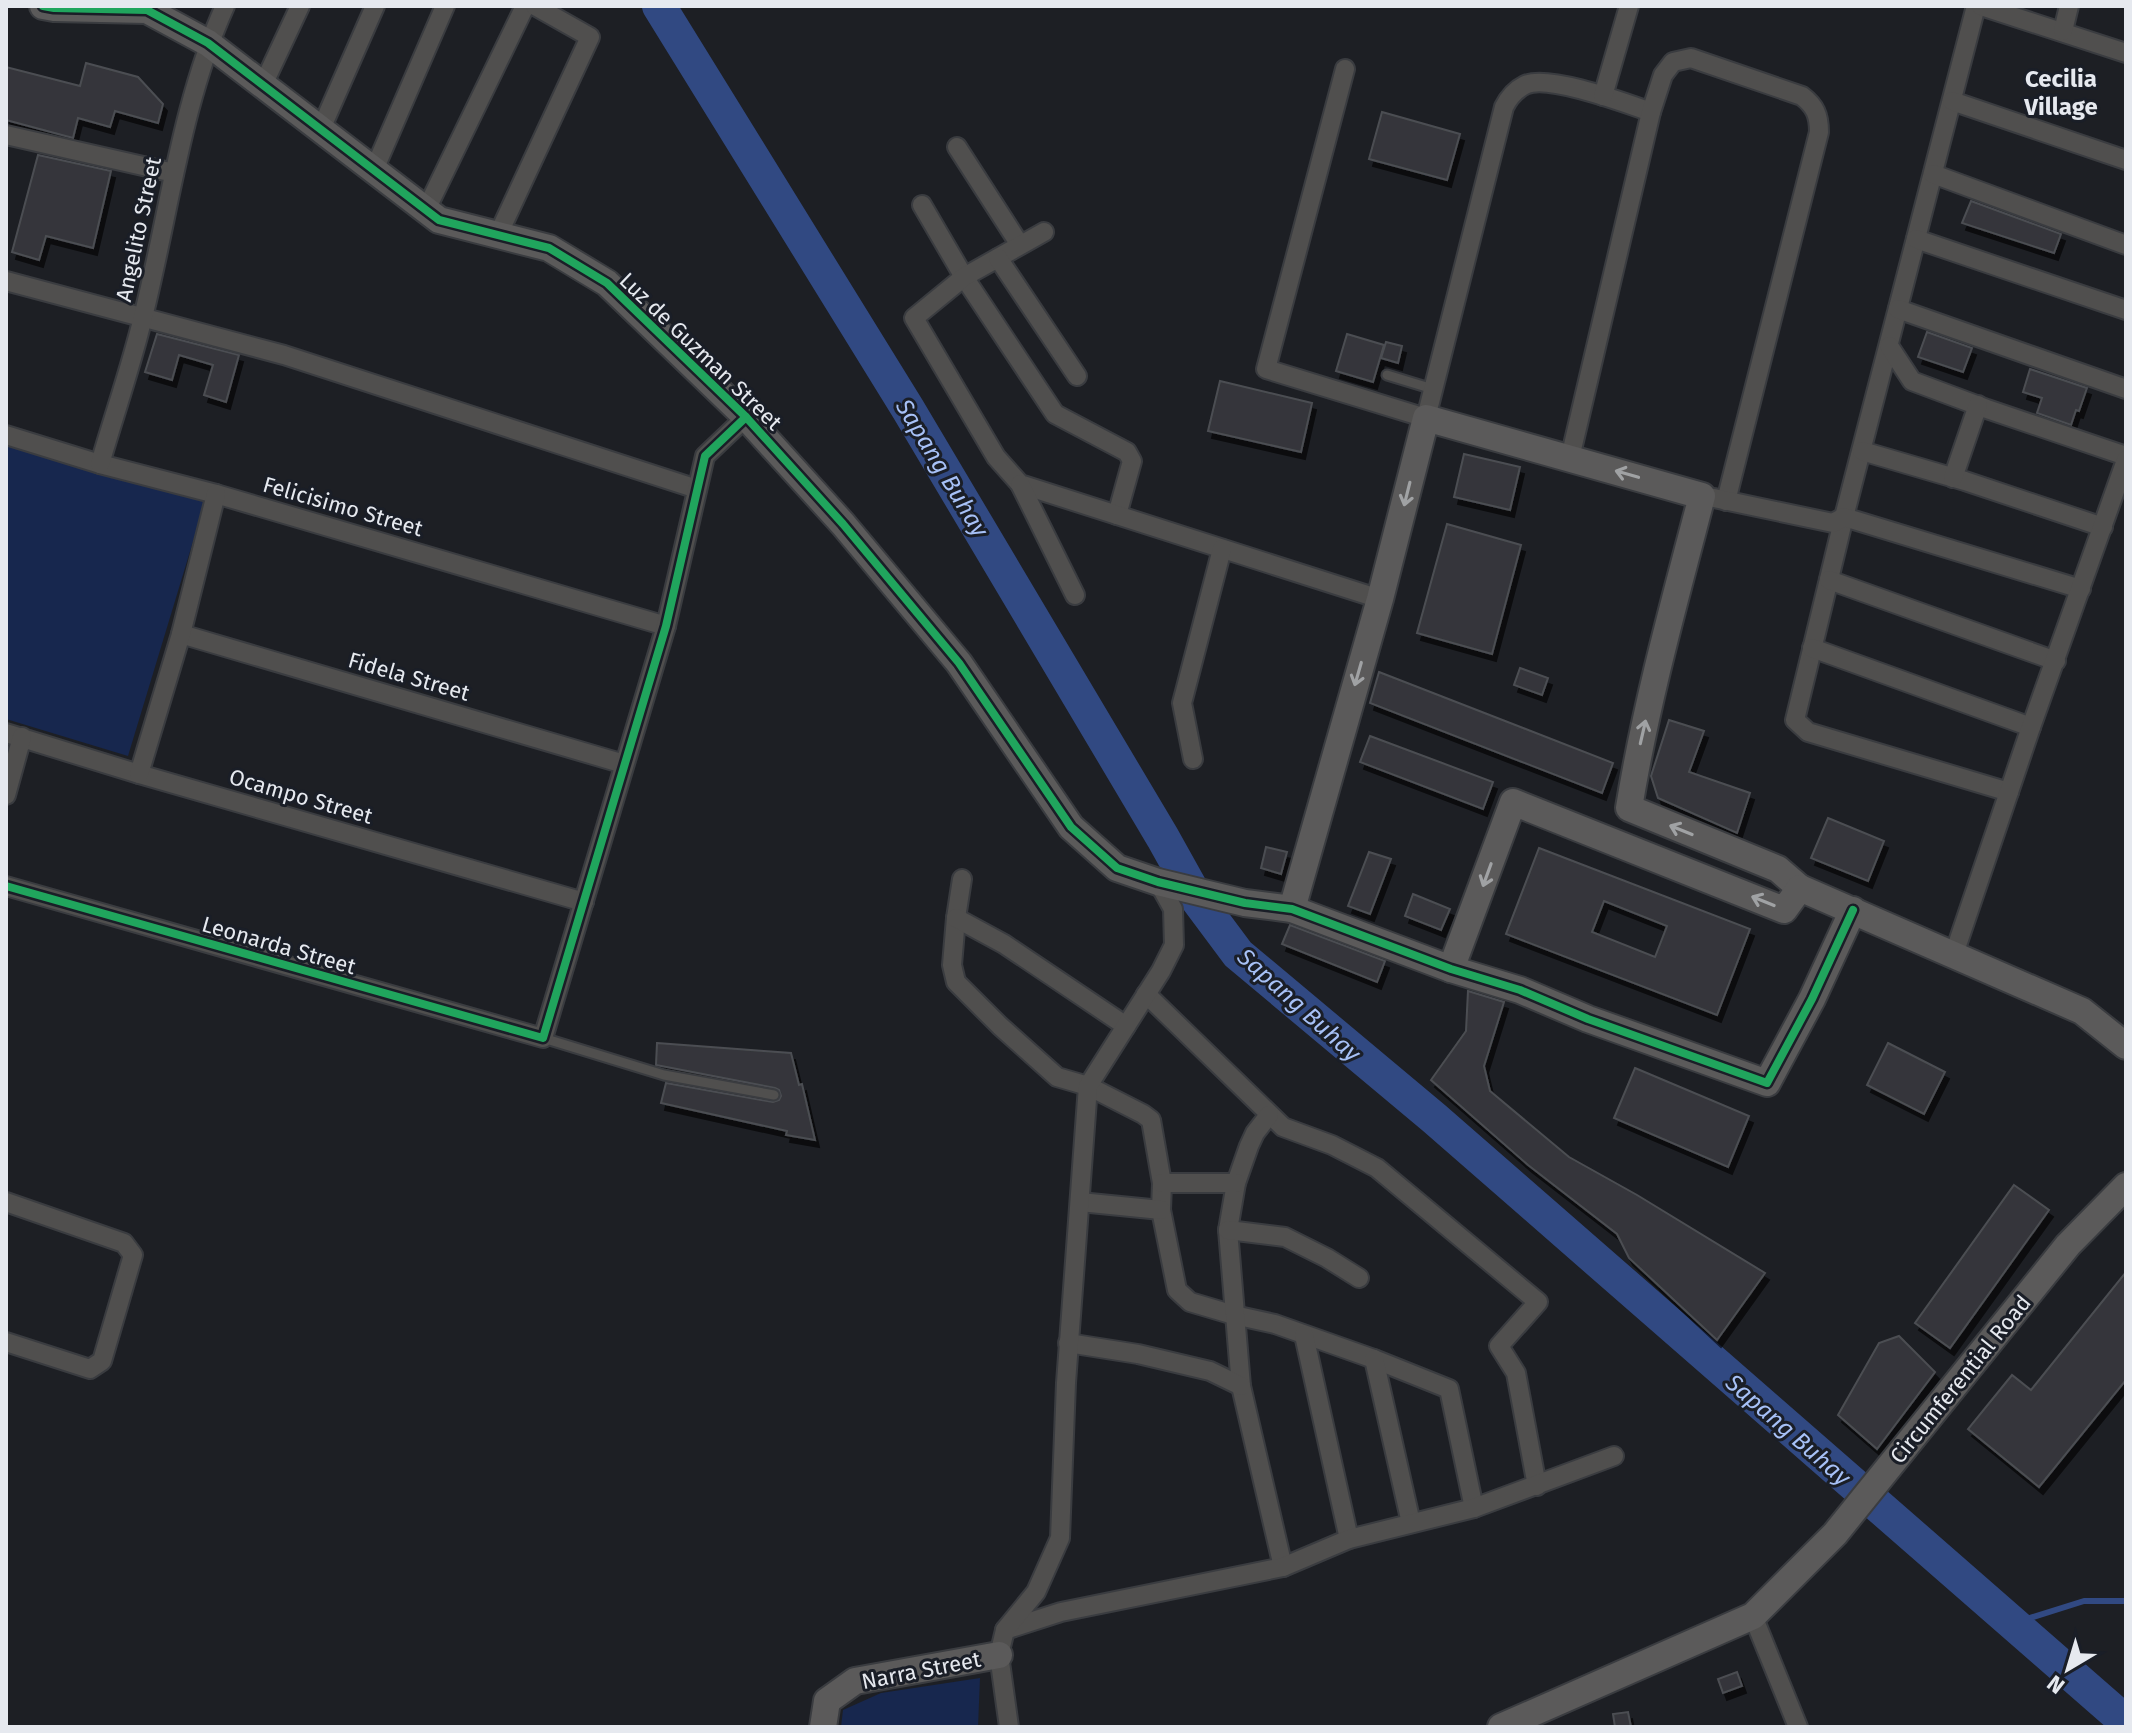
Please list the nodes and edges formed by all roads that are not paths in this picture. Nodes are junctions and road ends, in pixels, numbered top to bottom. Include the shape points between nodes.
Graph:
1 (43, 6) edge
2 (225, 6) edge
3 (300, 6) edge
4 (375, 6) edge
5 (445, 6) edge
6 (525, 6) edge
7 (535, 6) edge
8 (1629, 6) edge
9 (1978, 6) edge
10 (2069, 6) edge
11 (91, 7) edge
12 (2063, 31) junction
13 (208, 43) junction
14 (2126, 53) edge
15 (1345, 69) dead end
16 (263, 85) junction
17 (1603, 96) junction
18 (1952, 101) junction
19 (1651, 112) junction
20 (321, 129) junction
21 (6, 135) edge
22 (957, 147) dead end
23 (2126, 160) edge
24 (374, 170) junction
25 (174, 173) junction
26 (1933, 174) junction
27 (922, 205) dead end
28 (426, 210) junction
29 (1044, 232) dead end
30 (498, 235) junction
31 (1916, 239) junction
32 (1020, 245) junction
33 (2126, 245) edge
34 (998, 258) junction
35 (964, 277) junction
36 (6, 281) edge
37 (1898, 309) junction
38 (2126, 310) edge
39 (143, 318) junction
40 (1889, 346) junction
41 (1387, 375) dead end
42 (1077, 376) dead end
43 (1433, 389) junction
44 (2126, 389) edge
45 (1978, 405) junction
46 (746, 417) junction
47 (1426, 418) junction
48 (6, 435) edge
49 (1862, 451) junction
50 (1570, 458) junction
51 (2126, 458) edge
52 (100, 464) junction
53 (1953, 478) junction
54 (1020, 484) junction
55 (697, 489) junction
56 (216, 494) junction
57 (1714, 498) junction
58 (1117, 515) junction
59 (1844, 517) junction
60 (2103, 527) junction
61 (1222, 549) junction
62 (1829, 580) junction
63 (2081, 589) junction
64 (1075, 595) dead end
65 (1380, 599) junction
66 (666, 626) junction
67 (181, 634) junction
68 (1812, 648) junction
69 (2056, 661) junction
70 (2031, 727) junction
71 (14, 735) edge
72 (1193, 759) dead end
73 (624, 764) junction
74 (139, 774) junction
75 (2009, 792) junction
76 (6, 795) edge
77 (962, 879) dead end
78 (1166, 884) junction
79 (6, 886) edge
80 (1800, 888) junction
81 (584, 902) junction
82 (1292, 909) junction
83 (1853, 910) junction
84 (956, 918) junction
85 (1954, 954) junction
86 (1451, 969) junction
87 (1146, 994) junction
88 (1126, 1026) junction
89 (543, 1038) junction
90 (2126, 1046) edge
91 (1088, 1086) junction
92 (774, 1095) dead end
93 (1269, 1115) junction
94 (1162, 1183) junction
95 (1236, 1183) junction
96 (2126, 1186) edge
97 (6, 1202) edge
98 (1080, 1202) junction
99 (1161, 1210) junction
100 (1228, 1230) junction
101 (1359, 1278) dead end
102 (1234, 1315) junction
103 (1304, 1335) junction
104 (6, 1342) edge
105 (1068, 1343) junction
106 (1374, 1359) junction
107 (1241, 1386) junction
108 (1614, 1456) dead end
109 (1537, 1486) junction
110 (1474, 1508) junction
111 (1411, 1523) junction
112 (1349, 1539) junction
113 (1283, 1567) junction
114 (1753, 1616) junction
115 (1002, 1642) junction
116 (823, 1727) edge
117 (1009, 1727) edge
118 (1501, 1727) edge
119 (1798, 1727) edge

1 - 11 street, Luz de Guzman Street
2 - 13 street, Angelito Street
3 - 16 street
4 - 20 street
5 - 24 street
6 - 28 street
7 - 30 street via 590,37
8 - 17 street
9 - 12 street
9 - 18 street
10 - 12 street
11 - 13 street, Luz de Guzman Street via 147,10
12 - 14 street
13 - 16 street, Luz de Guzman Street
13 - 25 street, Angelito Street
15 - 47 street via 1266,369
16 - 20 street, Luz de Guzman Street
17 - 19 street
17 - 43 street via 1545,81 1526,84 1504,107
18 - 23 street
18 - 26 street
19 - 50 street
19 - 57 street via 1668,68 1691,58 1802,96 1819,116 1819,132
20 - 24 street, Luz de Guzman Street
21 - 25 street
22 - 32 street
24 - 28 street, Luz de Guzman Street
25 - 39 street, Angelito Street
26 - 31 street
26 - 33 street
27 - 35 street
28 - 30 street, Luz de Guzman Street via 439,220
29 - 32 street
30 - 46 street, Luz de Guzman Street via 549,248 607,283
31 - 37 street
31 - 38 street
32 - 34 street
34 - 35 street
34 - 42 street
35 - 54 street via 914,318 996,457
35 - 58 street via 1055,414 1127,452 1132,461
36 - 39 street
37 - 40 street
37 - 44 street
39 - 52 street, Angelito Street
39 - 55 street via 284,355
40 - 45 street via 1912,381
40 - 49 street
41 - 43 lane
43 - 47 street
45 - 51 street
45 - 53 street
46 - 55 street via 705,456
46 - 78 street, Luz de Guzman Street via 959,663 1071,827 1117,868
47 - 50 street
47 -> 65 street
48 - 52 street, Felicisimo Street
49 - 53 street
49 - 59 street
57 -> 50 street
51 - 60 street
52 - 56 street, Felicisimo Street
53 - 60 street
54 - 58 street
54 - 64 street
55 - 66 street
56 - 66 street, Felicisimo Street
56 - 67 street
57 - 59 street via 1833,523
80 -> 57 street via 1778,869 1629,808 1657,673
58 - 61 street
59 - 62 street
59 - 63 street
60 - 63 street
61 - 65 street
61 - 72 street via 1182,703
62 - 68 street
62 - 69 street
63 - 69 street
65 -> 82 street
66 - 73 street
67 - 73 street, Fidela Street
67 - 74 street
68 - 70 street
68 - 75 street via 1795,720 1808,732
69 - 70 street
70 - 75 street
71 - 74 street, Ocampo Street
71 - 76 street
73 - 81 street
74 - 81 street, Ocampo Street
75 - 85 street
77 - 84 street
78 - 82 street
78 - 87 street via 1174,945
79 - 89 street, Leonarda Street
80 - 83 street
80 -> 86 street via 1784,910 1513,802
81 - 89 street
82 - 86 street
83 - 85 street
83 - 86 street via 1767,1083
84 - 88 street
84 - 91 street via 956,982 1057,1077
85 - 90 street via 2082,1011
87 - 88 street
87 - 93 street
88 - 91 street
89 - 92 lane via 664,1075
91 - 94 street via 1151,1120
91 - 98 street
93 - 95 street via 1255,1133
93 - 109 street via 1283,1127 1377,1168 1538,1302 1499,1346 1516,1373
94 - 95 street
94 - 99 street
95 - 100 street
96 - 114 street, Circumferential Road via 2068,1245 1835,1534
97 - 104 street via 124,1243 133,1255 102,1361 90,1369
98 - 99 street
98 - 105 street
99 - 102 street via 1177,1290 1190,1302
100 - 101 street via 1285,1237
100 - 102 street
102 - 103 street
102 - 107 street
103 - 106 street
103 - 112 street
105 - 107 street via 1210,1371
105 - 115 street via 1060,1538 1036,1592
106 - 110 street via 1449,1389
106 - 111 street
107 - 113 street
108 - 109 street
109 - 110 street
110 - 111 street
111 - 112 street
112 - 113 street
113 - 115 street via 1061,1612
114 - 118 street, Circumferential Road
114 - 119 street
115 - 116 street, Narra Street via 855,1681 827,1701
115 - 117 street

